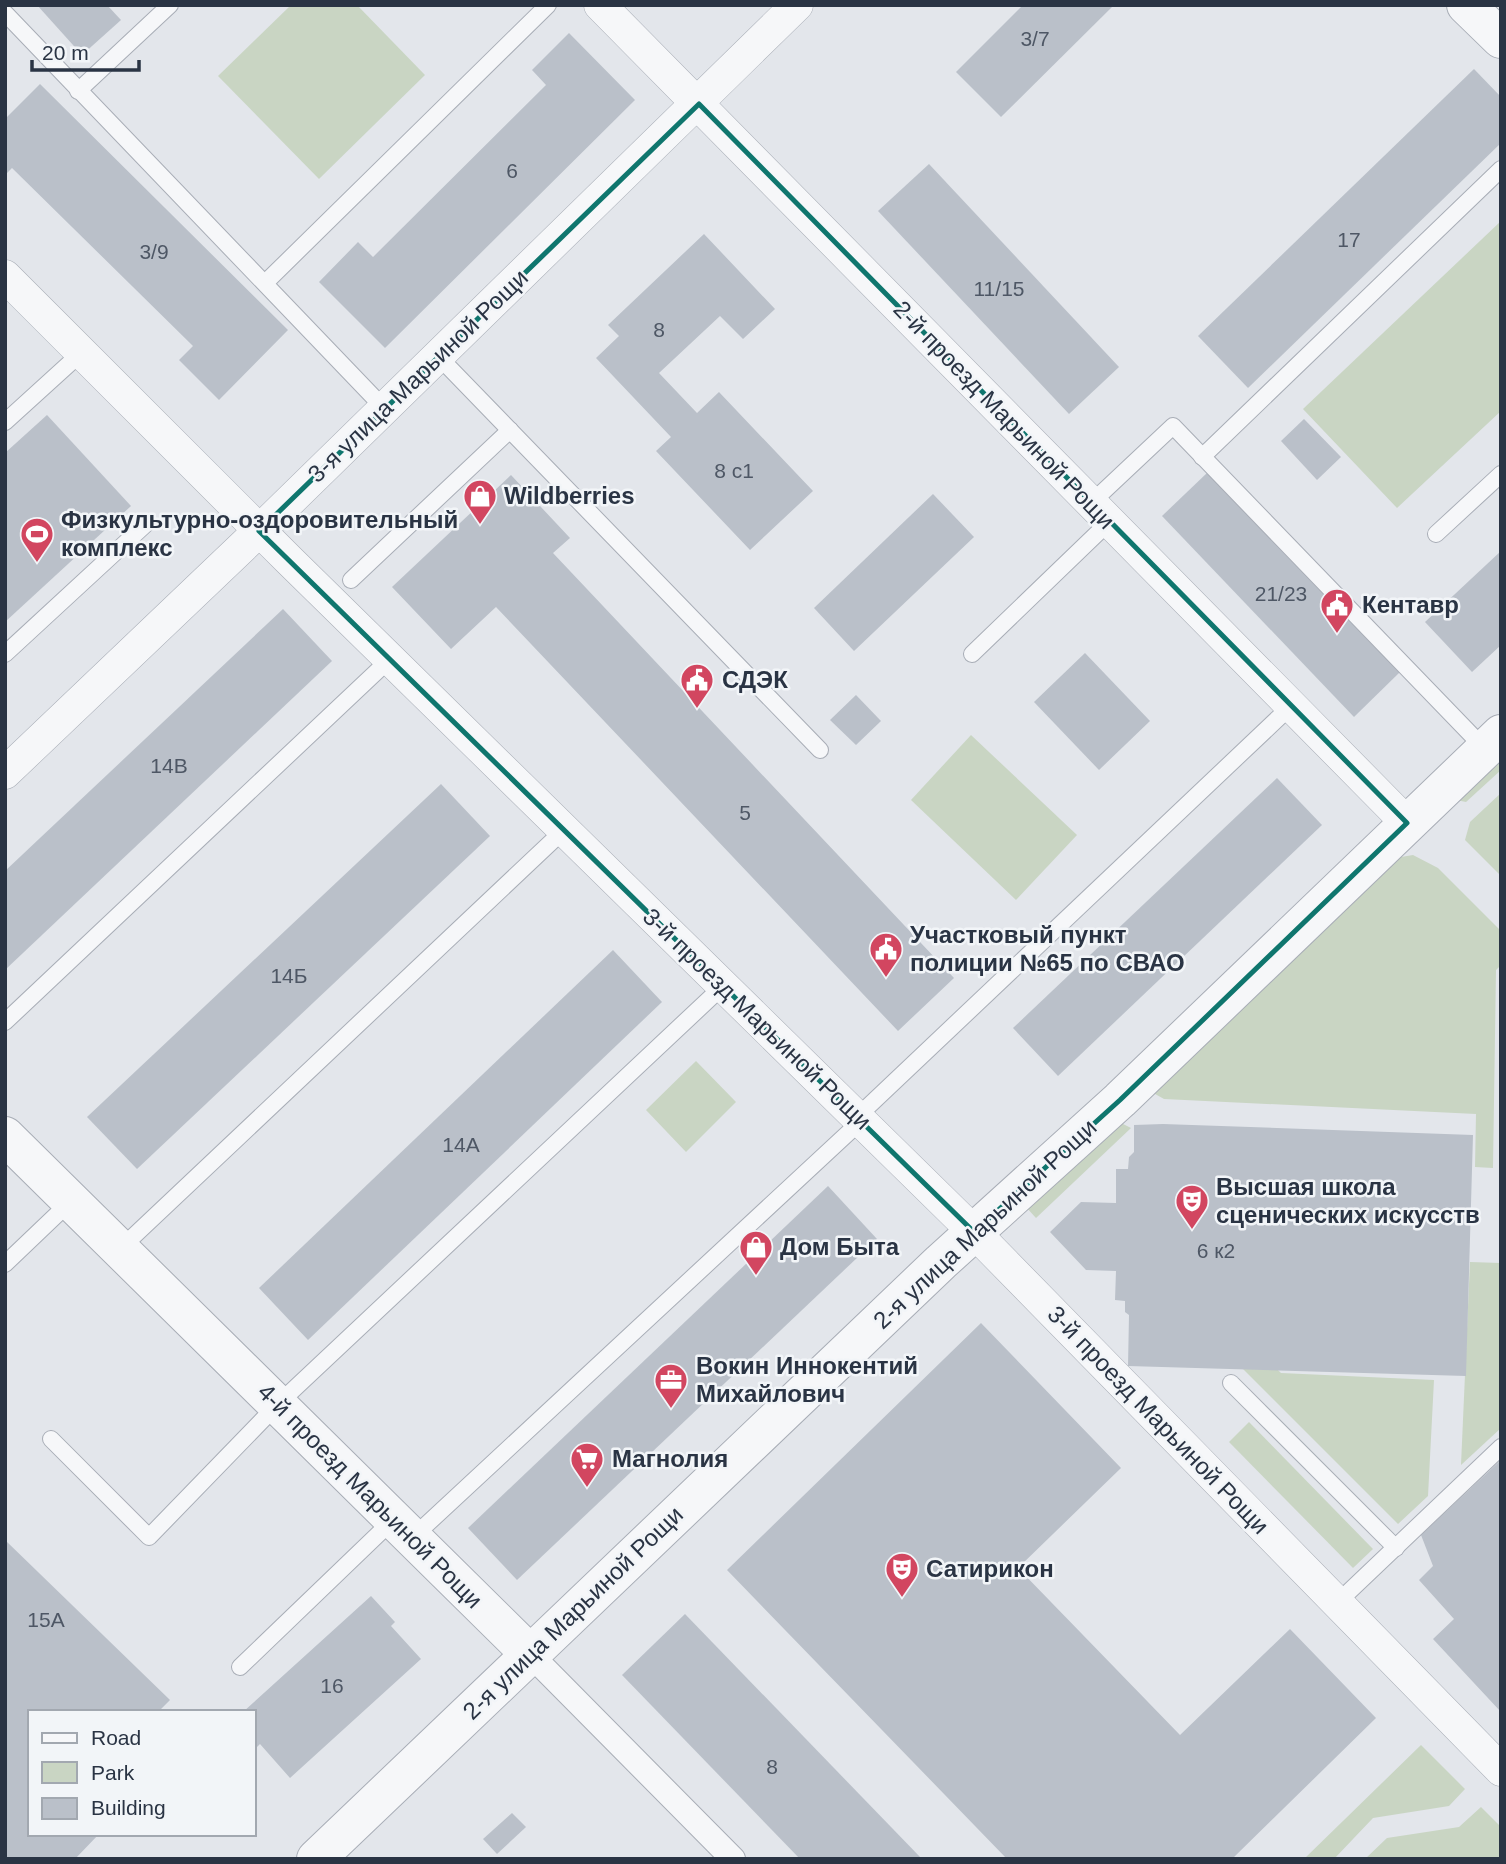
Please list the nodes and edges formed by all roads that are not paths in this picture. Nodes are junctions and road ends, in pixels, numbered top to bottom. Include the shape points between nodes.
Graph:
1 (170, 5) edge
2 (548, 5) edge
3 (600, 5) edge
4 (797, 5) edge
5 (1466, 5) edge
6 (5, 13) edge
7 (1501, 39) edge
8 (78, 91) junction
9 (699, 104) junction
10 (1501, 169) edge
11 (5, 276) edge
12 (265, 283) junction
13 (80, 353) junction
14 (438, 356) junction
15 (383, 407) junction
16 (5, 422) edge
17 (510, 430) junction
18 (1202, 457) junction
19 (1501, 474) edge
20 (1100, 513) junction
21 (147, 523) dead end
22 (259, 531) junction
23 (1436, 534) dead end
24 (351, 580) dead end
25 (5, 654) edge
26 (972, 654) dead end
27 (390, 659) junction
28 (1291, 706) junction
29 (1493, 741) edge
30 (820, 750) dead end
31 (5, 773) edge
32 (1407, 823) junction
33 (564, 830) junction
34 (723, 985) junction
35 (5, 1022) edge
36 (859, 1119) junction
37 (5, 1136) edge
38 (71, 1201) junction
39 (974, 1232) junction
40 (120, 1249) junction
41 (5, 1264) edge
42 (1231, 1383) dead end
43 (277, 1405) junction
44 (51, 1439) dead end
45 (1501, 1447) edge
46 (403, 1529) junction
47 (1396, 1548) junction
48 (1338, 1603) junction
49 (530, 1654) junction
50 (240, 1667) dead end
51 (1501, 1770) edge
52 (316, 1859) edge
53 (733, 1859) edge

1 - 8 lane
2 - 12 lane
3 - 9 street, 2-й проезд Марьиной Рощи
4 - 9 street, 3-я улица Марьиной Рощи
5 - 7 street
6 - 8 lane
8 - 12 lane
9 - 14 street, 3-я улица Марьиной Рощи
9 - 20 street, 2-й проезд Марьиной Рощи
10 - 18 lane
11 - 13 street, 3-й проезд Марьиной Рощи
12 - 15 lane
13 - 16 lane
13 - 22 street, 3-й проезд Марьиной Рощи
14 - 15 street, 3-я улица Марьиной Рощи
14 - 17 lane
15 - 22 street, 3-я улица Марьиной Рощи
17 - 24 lane
17 - 30 lane
18 - 20 lane via 1173,426
18 - 29 lane
19 - 23 lane
20 - 26 lane
20 - 28 street, 2-й проезд Марьиной Рощи
21 - 25 lane
22 - 27 street, 3-й проезд Марьиной Рощи
22 - 31 street, 3-я улица Марьиной Рощи
27 - 33 street, 3-й проезд Марьиной Рощи
27 - 35 lane
28 - 32 street, 2-й проезд Марьиной Рощи
28 - 36 lane
29 - 32 street, 2-я улица Марьиной Рощи
32 - 39 street, 2-я улица Марьиной Рощи via 1120,1100
33 - 34 street, 3-й проезд Марьиной Рощи
33 - 40 lane
34 - 36 street, 3-й проезд Марьиной Рощи
34 - 43 lane
36 - 39 street, 3-й проезд Марьиной Рощи
36 - 46 lane
37 - 38 street, 4-й проезд Марьиной Рощи
38 - 40 street, 4-й проезд Марьиной Рощи
38 - 41 lane
39 - 48 street, 3-й проезд Марьиной Рощи
39 - 49 street, 2-я улица Марьиной Рощи
40 - 43 street, 4-й проезд Марьиной Рощи
42 - 47 lane
43 - 44 lane via 149,1537
43 - 46 street, 4-й проезд Марьиной Рощи
45 - 47 lane
46 - 49 street, 4-й проезд Марьиной Рощи
46 - 50 lane
47 - 48 lane
48 - 51 street, 3-й проезд Марьиной Рощи
49 - 52 street, 2-я улица Марьиной Рощи
49 - 53 street, 4-й проезд Марьиной Рощи

